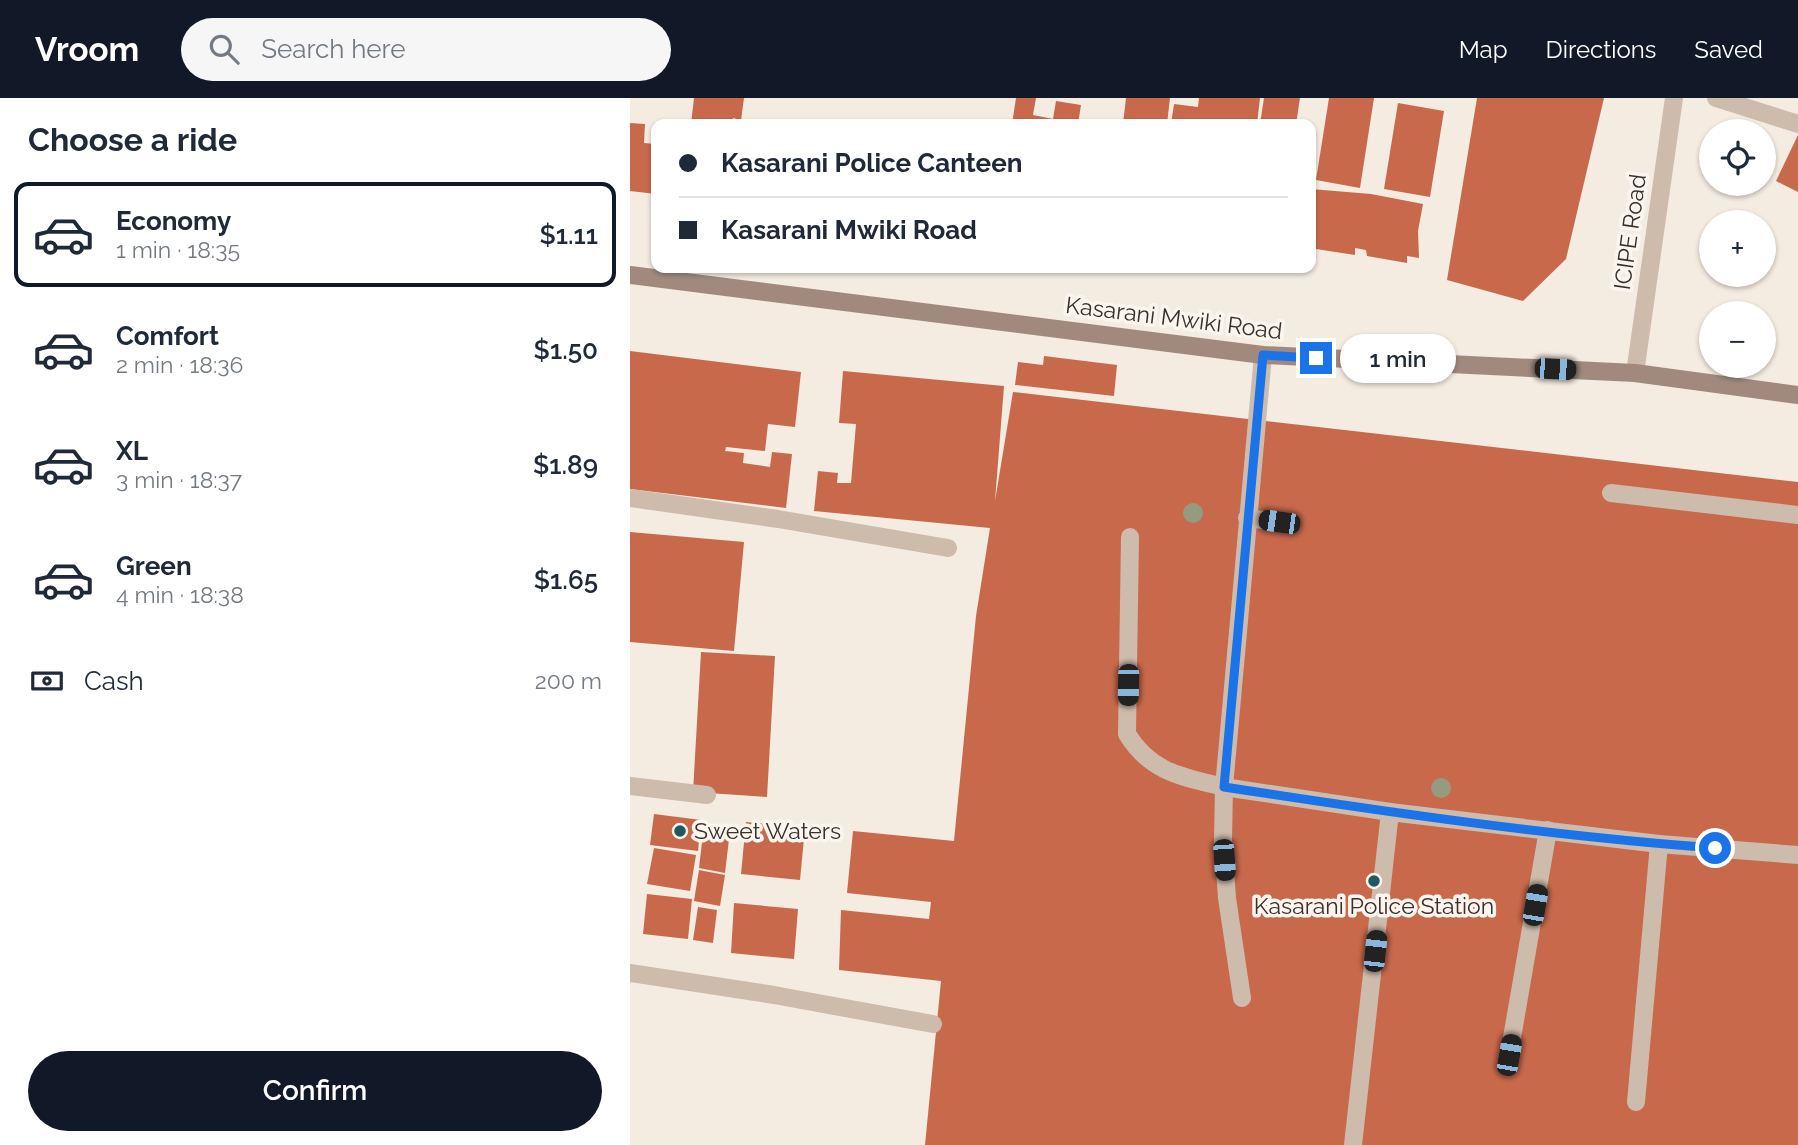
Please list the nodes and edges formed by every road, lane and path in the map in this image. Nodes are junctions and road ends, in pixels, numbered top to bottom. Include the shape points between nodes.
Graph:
1 (1674, 98) edge
2 (1716, 98) edge
3 (1798, 124) edge
4 (630, 275) edge
5 (1263, 355) junction
6 (1635, 373) junction
7 (1798, 395) edge
8 (1611, 493) dead end
9 (630, 498) edge
10 (1798, 515) edge
11 (1247, 518) junction
12 (1279, 522) dead end
13 (1130, 537) dead end
14 (948, 548) dead end
15 (630, 786) edge
16 (1224, 787) junction
17 (707, 795) dead end
18 (1390, 812) junction
19 (1548, 830) junction
20 (1659, 844) junction
21 (1798, 855) edge
22 (630, 973) edge
23 (1242, 998) dead end
24 (933, 1024) dead end
25 (1509, 1055) dead end
26 (1636, 1102) dead end
27 (1353, 1145) edge

1 - 6 street, ICIPE Road
2 - 3 street
4 - 5 main road, Kasarani Mwiki Road
5 - 6 main road, Kasarani Mwiki Road
5 - 11 street
6 - 7 main road, Kasarani Mwiki Road
8 - 10 street
9 - 14 street
11 - 12 street
11 - 16 street
13 - 16 street via 1127,734 1137,751 1173,774
15 - 17 street
16 - 18 street
16 - 23 street via 1227,898
18 - 19 street
18 - 27 street
19 - 20 street
19 - 25 street
20 - 21 street
20 - 26 street
22 - 24 street

